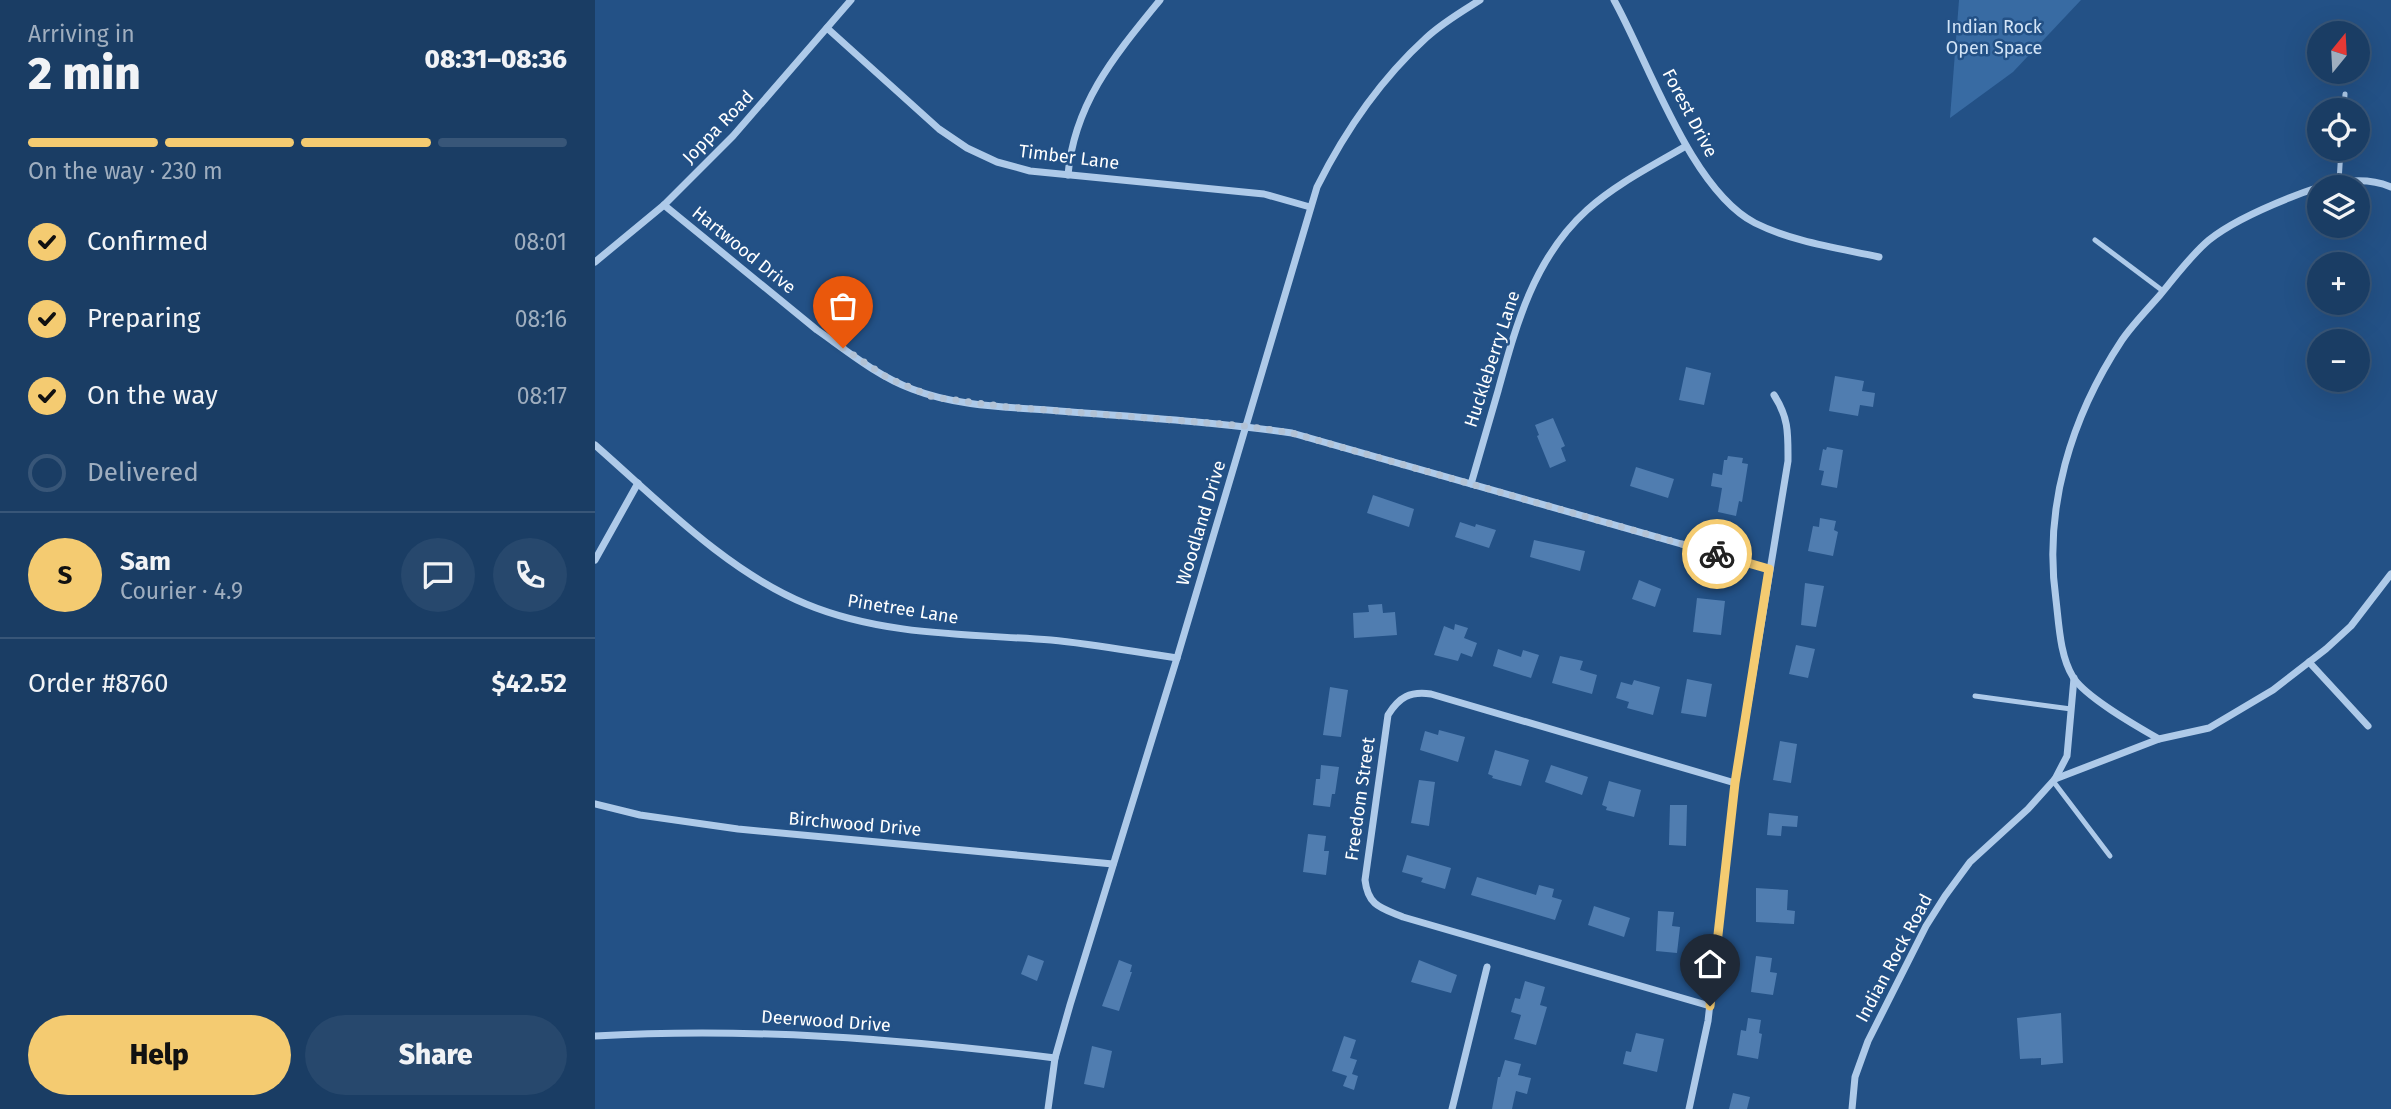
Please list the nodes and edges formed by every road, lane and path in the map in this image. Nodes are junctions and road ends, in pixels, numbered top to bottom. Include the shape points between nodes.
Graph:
1 (851, 0) edge
2 (1160, 0) edge
3 (1480, 0) edge
4 (1614, 0) edge
5 (827, 28) junction
6 (2344, 94) dead end
7 (2344, 98) edge
8 (1686, 146) junction
9 (1067, 175) junction
10 (2370, 182) edge
11 (2391, 187) edge
12 (2307, 191) edge
13 (664, 205) junction
14 (1310, 207) junction
15 (2095, 240) dead end
16 (1879, 257) dead end
17 (595, 262) edge
18 (2162, 291) junction
19 (1774, 395) dead end
20 (1246, 426) junction
21 (595, 445) edge
22 (638, 482) junction
23 (1471, 484) junction
24 (595, 560) edge
25 (1769, 569) junction
26 (2391, 574) edge
27 (1177, 658) junction
28 (2309, 662) junction
29 (2074, 678) junction
30 (1975, 696) dead end
31 (2071, 709) junction
32 (2368, 726) dead end
33 (2159, 739) junction
34 (2054, 780) junction
35 (1735, 783) junction
36 (595, 804) edge
37 (2110, 856) dead end
38 (1113, 864) junction
39 (1487, 967) dead end
40 (1710, 1006) junction
41 (595, 1036) edge
42 (1055, 1058) junction
43 (1048, 1109) edge
44 (1452, 1109) edge
45 (1689, 1109) edge
46 (1852, 1109) edge

1 - 5 street, Joppa Road
2 - 9 street via 1092,91 1070,152
3 - 14 street, Woodland Drive via 1427,37 1381,88 1326,169
4 - 8 street, Forest Drive
5 - 9 street, Timber Lane via 939,129 967,148 1030,171
5 - 13 street, Joppa Road via 733,136
6 - 7 lane
8 - 16 street, Forest Drive via 1719,193 1754,222 1800,239
8 - 23 street, Huckleberry Lane via 1603,196 1560,240 1539,270 1513,337
9 - 14 street, Timber Lane via 1264,194
10 - 11 street, Indian Rock Road
12 - 18 street, Indian Rock Road via 2210,240
13 - 17 street, Joppa Road
13 - 20 street, Hartwood Drive via 817,330 909,388 983,405
14 - 20 street, Woodland Drive
15 - 18 lane
18 - 29 street, Indian Rock Road via 2123,338 2101,376 2066,458 2056,502 2052,573 2065,657
19 - 25 street via 1784,410 1789,436
20 - 23 street, Hartwood Drive via 1292,433
20 - 27 street, Woodland Drive
21 - 22 street, Pinetree Lane
22 - 24 street
22 - 27 street, Pinetree Lane via 744,570 836,615 902,629 1056,641
23 - 25 street, Hartwood Drive
25 - 35 street
26 - 28 street, Indian Rock Road via 2351,626
27 - 38 street, Woodland Drive
28 - 32 street
28 - 33 street, Indian Rock Road via 2273,690 2209,728
29 - 31 street, Indian Rock Road
29 - 33 street via 2086,691
30 - 31 lane
31 - 34 street, Indian Rock Road via 2067,756
33 - 34 street, Indian Rock Road
34 - 37 lane
34 - 46 street, Indian Rock Road via 1970,862 1926,926 1868,1041 1855,1077
35 - 40 street
35 - 40 street, Freedom Street via 1416,692 1394,704 1388,715 1366,880 1372,902 1403,917
36 - 38 street, Birchwood Drive via 738,829
38 - 42 street, Woodland Drive
39 - 44 street
40 - 45 street
41 - 42 street, Deerwood Drive via 756,1032
42 - 43 street, Woodland Drive

